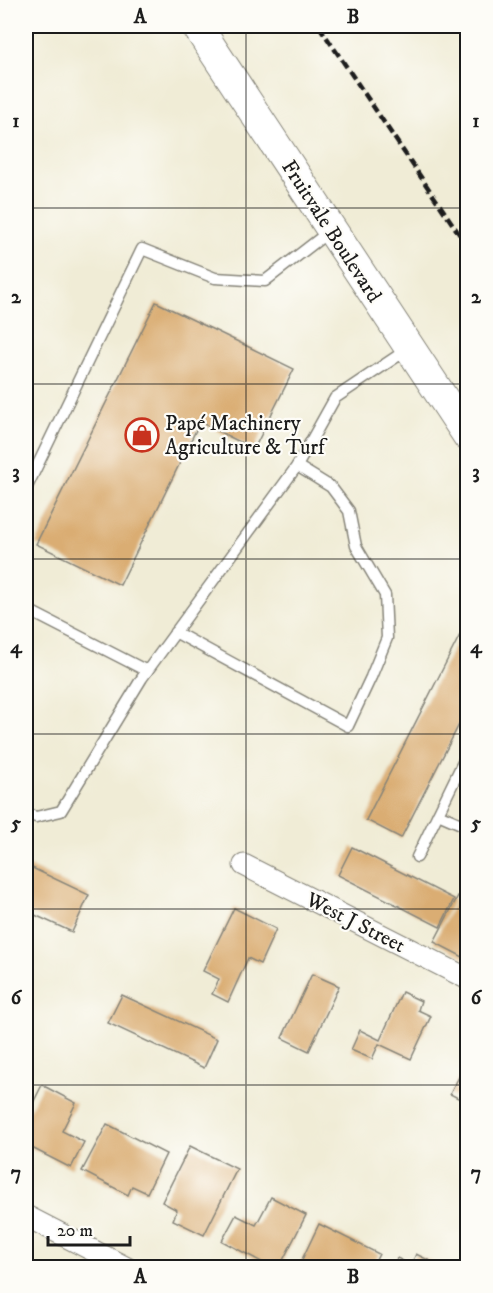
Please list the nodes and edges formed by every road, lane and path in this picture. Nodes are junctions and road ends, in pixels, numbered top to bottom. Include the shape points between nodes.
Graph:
1 (197, 26) edge
2 (332, 230) junction
3 (409, 348) junction
4 (468, 436) edge
5 (297, 466) junction
6 (26, 489) edge
7 (26, 609) edge
8 (176, 632) junction
9 (147, 671) junction
10 (468, 752) edge
11 (26, 814) edge
12 (438, 814) junction
13 (468, 827) edge
14 (417, 857) dead end
15 (244, 865) dead end
16 (468, 979) edge
17 (26, 1216) edge
18 (127, 1268) edge

1 - 2 main road, Fruitvale Boulevard
2 - 3 main road, Fruitvale Boulevard
2 - 6 lane via 265,281 215,278 142,249
3 - 4 main road, Fruitvale Boulevard
3 - 5 lane via 335,398
5 - 8 lane
5 - 8 lane via 331,487 349,511 356,546 385,595 387,638 348,726
7 - 9 lane
8 - 9 lane
9 - 11 lane via 61,811 36,817
10 - 12 lane
12 - 13 lane
12 - 14 lane
15 - 16 street, West J Street
17 - 18 street

